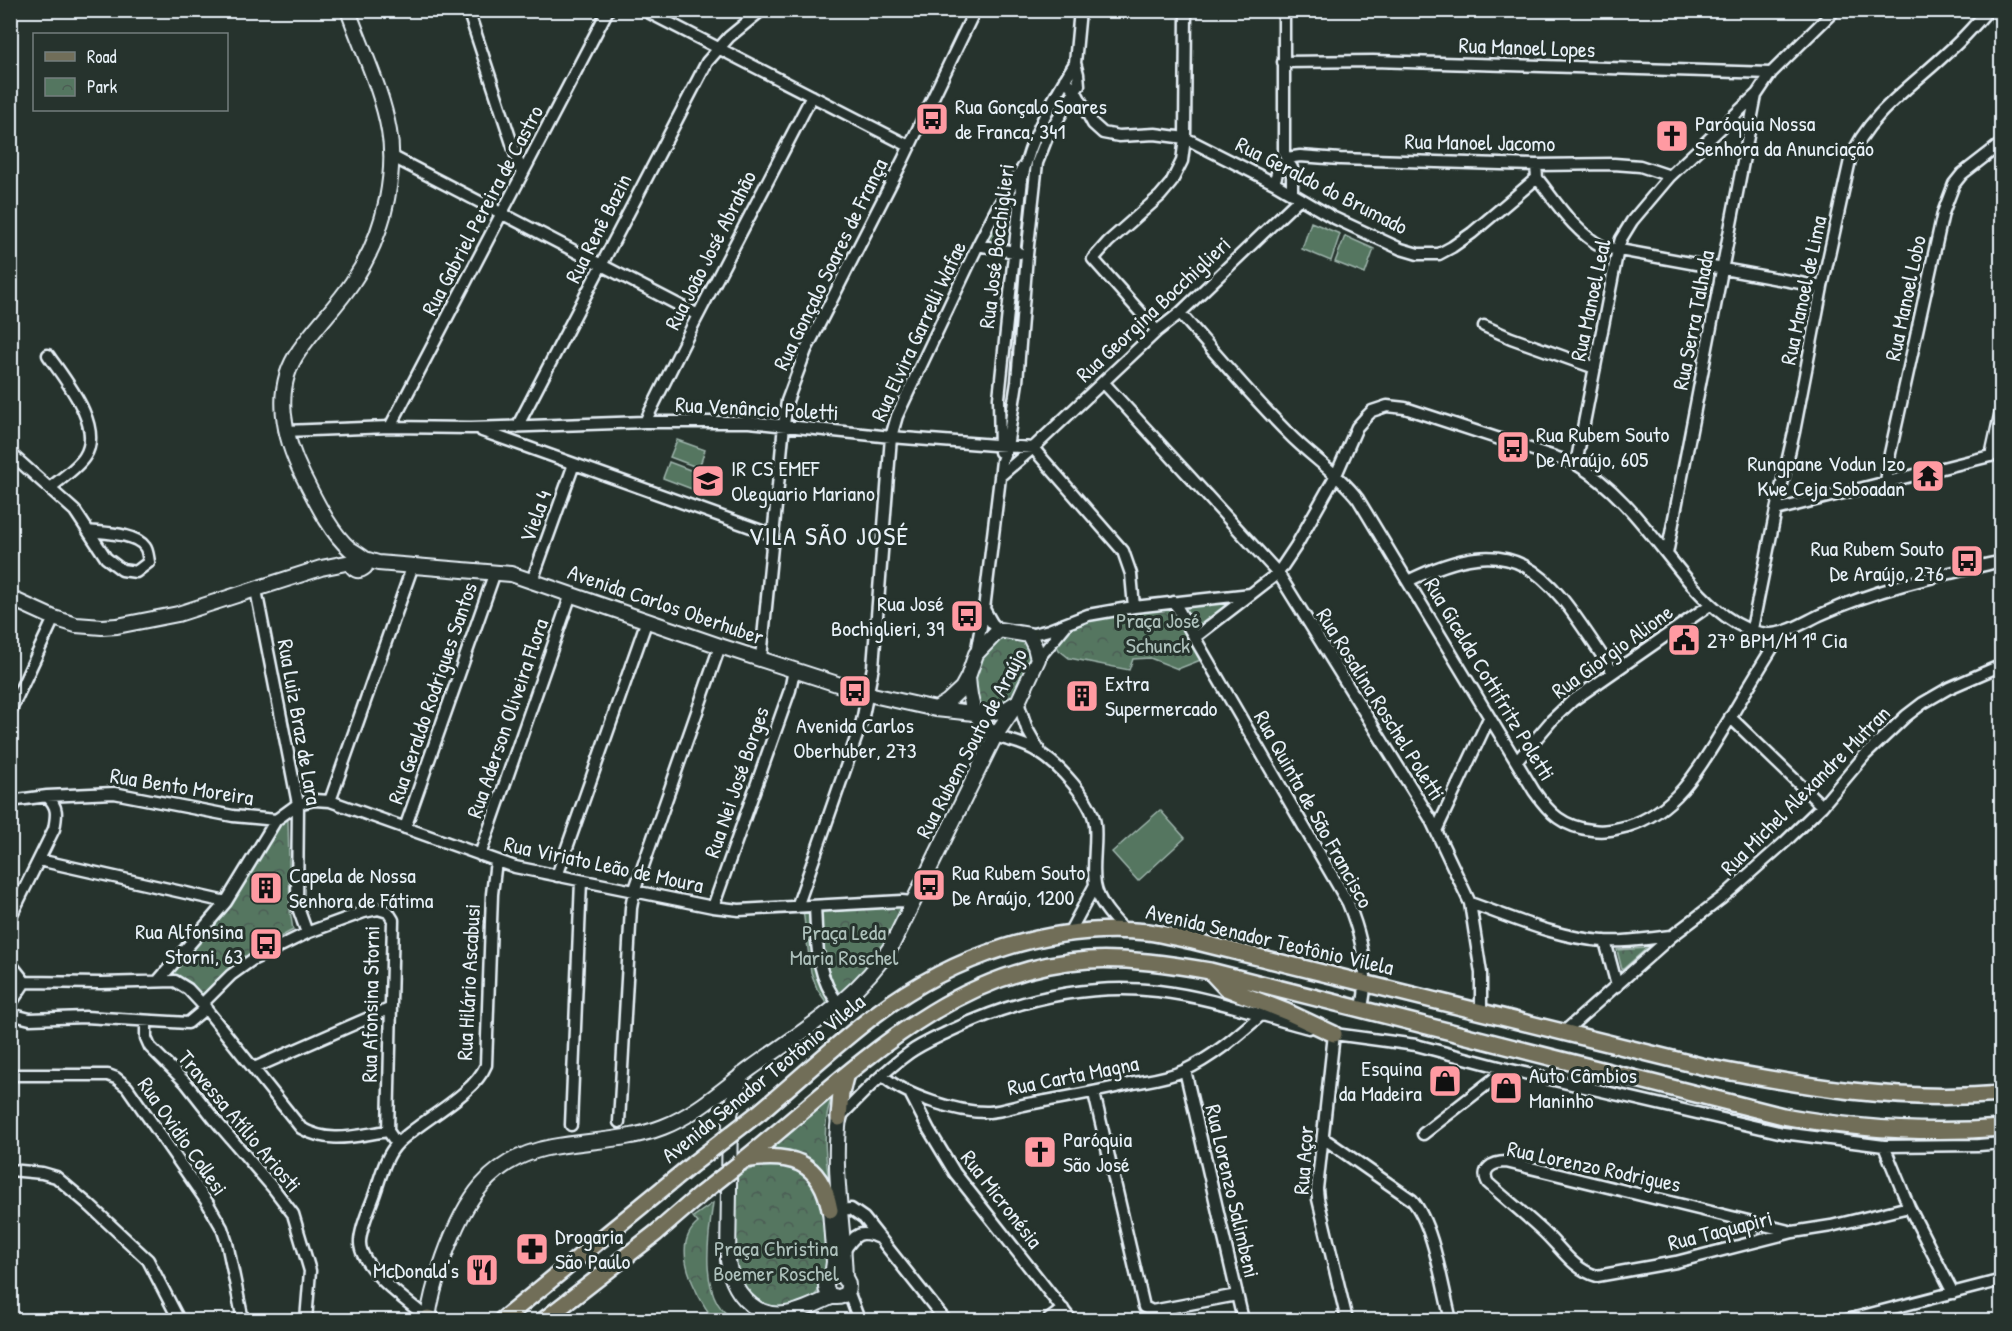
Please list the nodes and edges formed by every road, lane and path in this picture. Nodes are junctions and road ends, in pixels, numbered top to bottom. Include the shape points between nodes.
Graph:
1 (348, 10) edge
2 (468, 10) edge
3 (608, 10) edge
4 (644, 10) edge
5 (762, 10) edge
6 (975, 10) edge
7 (1080, 10) edge
8 (1186, 10) edge
9 (1284, 10) edge
10 (1988, 10) edge
11 (1997, 10) edge
12 (1831, 11) edge
13 (2001, 37) edge
14 (717, 48) junction
15 (1283, 62) junction
16 (1075, 63) junction
17 (1771, 73) junction
18 (1065, 79) junction
19 (1076, 92) junction
20 (1757, 94) junction
21 (812, 96) junction
22 (1185, 138) junction
23 (2001, 143) edge
24 (909, 146) junction
25 (391, 156) junction
26 (1287, 160) junction
27 (1037, 163) junction
28 (1536, 165) junction
29 (1024, 166) junction
30 (522, 174) junction
31 (1670, 176) junction
32 (1537, 178) junction
33 (1274, 183) junction
34 (1295, 196) junction
35 (502, 214) junction
36 (978, 245) junction
37 (1618, 249) junction
38 (1014, 252) junction
39 (1027, 255) junction
40 (601, 265) junction
41 (1723, 269) junction
42 (1822, 287) junction
43 (1180, 313) junction
44 (698, 315) junction
45 (1484, 326) dead end
46 (1157, 331) junction
47 (48, 355) dead end
48 (1595, 368) junction
49 (1103, 382) junction
50 (2001, 406) edge
51 (645, 422) junction
52 (784, 425) junction
53 (390, 427) junction
54 (517, 427) junction
55 (471, 428) junction
56 (285, 431) junction
57 (891, 437) junction
58 (1003, 447) junction
59 (1033, 448) junction
60 (10, 453) edge
61 (1996, 455) edge
62 (574, 464) junction
63 (1576, 464) junction
64 (1335, 475) junction
65 (1000, 476) junction
66 (1886, 483) junction
67 (50, 488) junction
68 (1776, 510) junction
69 (88, 531) junction
70 (773, 535) junction
71 (1666, 554) junction
72 (357, 561) junction
73 (2001, 561) edge
74 (413, 565) junction
75 (495, 572) junction
76 (1278, 573) junction
77 (532, 581) junction
78 (1408, 581) junction
79 (256, 590) junction
80 (571, 594) junction
81 (1251, 594) junction
82 (10, 598) edge
83 (1174, 602) junction
84 (1710, 605) junction
85 (1134, 607) junction
86 (984, 609) junction
87 (54, 618) junction
88 (646, 620) junction
89 (1068, 622) junction
90 (1752, 629) junction
91 (999, 630) junction
92 (1782, 632) junction
93 (1029, 635) junction
94 (1194, 638) junction
95 (720, 646) junction
96 (976, 654) junction
97 (762, 658) junction
98 (1038, 659) junction
99 (2001, 664) edge
100 (794, 670) junction
101 (1613, 672) junction
102 (968, 677) junction
103 (868, 694) junction
104 (1018, 702) junction
105 (12, 708) edge
106 (936, 709) junction
107 (974, 713) junction
108 (1730, 717) junction
109 (1489, 718) junction
110 (995, 736) junction
111 (1040, 753) junction
112 (1517, 761) junction
113 (47, 796) junction
114 (10, 801) edge
115 (330, 801) junction
116 (298, 804) junction
117 (1822, 806) junction
118 (276, 820) junction
119 (405, 828) junction
120 (1436, 831) junction
121 (480, 855) junction
122 (39, 860) junction
123 (496, 861) junction
124 (557, 876) junction
125 (581, 881) junction
126 (1095, 885) junction
127 (634, 892) junction
128 (226, 902) junction
129 (912, 902) junction
130 (1470, 903) junction
131 (815, 906) junction
132 (797, 907) junction
133 (713, 908) junction
134 (10, 918) edge
135 (1125, 931) junction
136 (307, 933) junction
137 (1069, 933) junction
138 (1672, 936) junction
139 (1605, 941) junction
140 (10, 963) edge
141 (1210, 971) junction
142 (158, 981) junction
143 (25, 982) junction
144 (1366, 983) junction
145 (1617, 986) junction
146 (839, 1004) junction
147 (10, 1005) edge
148 (204, 1006) junction
149 (1362, 1008) junction
150 (389, 1009) junction
151 (1481, 1011) junction
152 (10, 1014) edge
153 (1261, 1016) junction
154 (146, 1021) junction
155 (1565, 1031) junction
156 (1334, 1034) junction
157 (1500, 1067) junction
158 (254, 1068) junction
159 (1185, 1070) junction
160 (10, 1075) edge
161 (741, 1076) junction
162 (882, 1076) junction
163 (845, 1077) junction
164 (1094, 1093) junction
165 (717, 1094) junction
166 (911, 1095) junction
167 (2001, 1095) edge
168 (730, 1114) junction
169 (839, 1118) junction
170 (619, 1122) dead end
171 (571, 1125) dead end
172 (2001, 1128) edge
173 (388, 1131) junction
174 (1423, 1134) dead end
175 (1323, 1138) junction
176 (2001, 1143) edge
177 (397, 1144) junction
178 (1884, 1146) junction
179 (742, 1161) junction
180 (10, 1170) edge
181 (1909, 1207) junction
182 (835, 1210) junction
183 (1793, 1232) junction
184 (881, 1238) junction
185 (1552, 1240) joint
186 (844, 1251) junction
187 (2001, 1280) edge
188 (837, 1286) junction
189 (1953, 1293) junction
190 (1237, 1295) junction
191 (1063, 1309) junction
192 (430, 1319) edge
193 (180, 1320) edge
194 (243, 1320) edge
195 (306, 1320) edge
196 (502, 1320) edge
197 (544, 1320) edge
198 (859, 1320) edge
199 (945, 1320) edge
200 (1048, 1320) edge
201 (1071, 1320) edge
202 (1243, 1320) edge
203 (1347, 1320) edge
204 (1451, 1320) edge
205 (1847, 1320) edge

1 - 25 street via 382,106
2 - 30 street
3 - 30 street, Rua Gabriel Pereira de Castro
4 - 14 street
5 - 14 street, Rua Renê Bazin
6 - 24 street, Rua Gonçalo Soares de França
7 - 16 street
8 - 22 street
9 - 15 street
10 - 42 street, Rua Manoel de Lima via 1868,127 1856,145
11 - 13 street
12 - 17 street, Rua Manoel Leal
14 - 21 street
14 - 40 street, Rua Renê Bazin via 706,62
15 - 17 street, Rua Manoel Lopes
15 - 26 street
16 - 18 street, Rua José Bocchiglieri
16 - 19 street via 1079,80
17 - 20 street, Rua Manoel Leal
18 - 19 street
18 - 29 street, Rua José Bocchiglieri
19 - 22 street, Rua Geraldo do Brumado via 1093,124 1107,135
19 - 27 street, Rua José Bocchiglieri via 1048,135
20 - 31 street, Rua Manoel Leal
20 - 41 street, Rua Serra Talhada
21 - 24 street
21 - 44 street, Rua João José Abrahão
22 - 33 street, Rua Geraldo do Brumado
22 - 46 street via 1182,161 1167,188 1093,259
23 - 66 street, Rua Manoel Lobo via 1962,174 1950,192
24 - 52 street, Rua Gonçalo Soares de França via 806,350 787,401
25 - 35 street
25 - 56 street via 387,199 366,262 297,353 287,374 283,391
26 - 28 street, Rua Manoel Jacomo via 1300,156
26 - 33 street
26 - 34 street via 1292,168
27 - 29 street
27 - 39 street, Rua José Bocchiglieri
28 - 31 street, Rua Manoel Jacomo via 1640,166
28 - 32 street
29 - 36 street, Rua Elvira Garrelli Wafae
29 - 38 street, Rua José Bocchiglieri
30 - 35 street, Rua Gabriel Pereira de Castro
31 - 37 street, Rua Manoel Leal via 1632,221
32 - 34 street, Rua Geraldo do Brumado via 1472,233 1439,254 1429,255 1401,249
32 - 37 street via 1578,228 1597,243
33 - 34 street, Rua Geraldo do Brumado
34 - 43 street, Rua Georgina Bocchiglieri
35 - 40 street
35 - 53 street, Rua Gabriel Pereira de Castro
36 - 38 street
36 - 57 street, Rua Elvira Garrelli Wafae via 902,403
37 - 41 street
37 - 48 street, Rua Manoel Leal
38 - 39 street
38 - 58 street, Rua José Bocchiglieri via 999,398
39 - 58 street, Rua José Bocchiglieri via 1017,382
40 - 44 street
40 - 54 street, Rua Renê Bazin
41 - 42 street
41 - 71 street, Rua Serra Talhada
42 - 68 street, Rua Manoel de Lima
43 - 46 street, Rua Georgina Bocchiglieri
43 - 64 street, Rua Gicelda Cottifritz Poletti via 1287,433
44 - 51 street, Rua João José Abrahão
45 - 48 street
46 - 49 street, Rua Georgina Bocchiglieri
47 - 67 street via 89,422 91,441 85,457
48 - 63 street, Rua Manoel Leal
49 - 59 street, Rua Georgina Bocchiglieri
49 - 76 street, Rua Rosalina Roschel Poletti
50 - 61 street
51 - 52 street, Rua Venâncio Poletti
51 - 54 street, Rua Venâncio Poletti
52 - 57 street, Rua Venâncio Poletti
52 - 70 street, Rua Gonçalo Soares de França
53 - 55 street, Rua Venâncio Poletti
53 - 56 street, Rua Venâncio Poletti
54 - 55 street, Rua Venâncio Poletti
55 - 62 street
56 - 72 street via 311,492
57 - 58 street, Rua Venâncio Poletti
57 - 103 street, Rua Elvira Garrelli Wafae
58 - 59 street, Rua Venâncio Poletti
58 - 65 street
59 - 65 street, Rua Georgina Bocchiglieri
59 - 85 street via 1123,551 1131,574
60 - 67 street
61 - 66 street
62 - 70 street
62 - 77 street, Viela 4
63 - 64 street via 1405,408 1387,406 1372,411 1357,427
63 - 71 street via 1619,496
64 - 76 street
64 - 78 street, Rua Gicelda Cottifritz Poletti via 1358,499
65 - 86 street
66 - 68 street
67 - 69 street via 75,511
68 - 90 street, Rua Manoel de Lima
69 - 69 street via 106,558 122,570 136,572 149,562 146,548 138,541 124,535
70 - 97 street, Rua Gonçalo Soares de França
71 - 84 street
72 - 74 street, Avenida Carlos Oberhuber
72 - 79 street, Avenida Carlos Oberhuber
73 - 92 street via 1874,593
74 - 75 street, Avenida Carlos Oberhuber
74 - 115 street
75 - 77 street, Avenida Carlos Oberhuber
75 - 119 street, Rua Geraldo Rodrigues Santos
76 - 81 street
76 - 120 street, Rua Rosalina Roschel Poletti
77 - 80 street, Avenida Carlos Oberhuber
78 - 101 street via 1440,566 1480,556 1516,562 1545,579 1560,595
78 - 109 street, Rua Gicelda Cottifritz Poletti
79 - 87 street, Avenida Carlos Oberhuber via 178,614 117,626 76,625
79 - 116 street, Rua Luiz Braz de Lara
80 - 88 street, Avenida Carlos Oberhuber
80 - 121 street, Rua Aderson Oliveira Flora
81 - 83 street
81 - 94 street
82 - 87 street, Avenida Carlos Oberhuber
83 - 85 street
83 - 94 street, Rua Quinta de São Francisco
84 - 90 street via 1730,620
84 - 101 street, Rua Giorgio Alione
85 - 89 street
86 - 91 street
86 - 96 street
87 - 105 street
88 - 95 street, Avenida Carlos Oberhuber
88 - 124 street
89 - 93 street
89 - 98 street, Rua Rubem Souto de Araújo
90 - 92 street via 1764,634
91 - 93 street
91 - 96 street
92 - 108 street, Rua Gicelda Cottifritz Poletti
93 - 98 street
94 - 144 street, Rua Quinta de São Francisco via 1348,903 1360,937
95 - 97 street, Avenida Carlos Oberhuber
95 - 127 street
96 - 102 street
97 - 100 street, Avenida Carlos Oberhuber
98 - 104 street, Rua Rubem Souto de Araújo
99 - 117 street, Rua Michel Alexandre Mutran via 1923,703 1865,755
100 - 103 street, Avenida Carlos Oberhuber
100 - 133 street, Rua Nei José Borges
101 - 112 street, Rua Giorgio Alione via 1561,711
102 - 106 street via 953,698
102 - 107 street
103 - 106 street, Avenida Carlos Oberhuber
103 - 132 street, Rua Elvira Garrelli Wafae via 854,746
104 - 107 street via 999,711
104 - 110 street, Rua Rubem Souto de Araújo
104 - 111 street
106 - 107 street, Avenida Carlos Oberhuber
107 - 110 street
108 - 112 street, Rua Gicelda Cottifritz Poletti via 1694,776 1675,797 1647,818 1609,831 1575,828 1562,821 1544,805
108 - 117 street
109 - 112 street, Rua Gicelda Cottifritz Poletti
109 - 120 street
110 - 111 street
110 - 129 street, Rua Rubem Souto de Araújo
111 - 126 street via 1072,784 1089,808 1095,825
113 - 114 street, Rua Bento Moreira
113 - 118 street, Rua Bento Moreira via 114,793 233,816
113 - 122 street via 58,813
115 - 116 street, Rua Viriato Leão de Moura
115 - 119 street, Rua Viriato Leão de Moura
116 - 118 street
116 - 136 street, Rua Luiz Braz de Lara via 297,904
117 - 138 street, Rua Michel Alexandre Mutran via 1750,874
118 - 128 street
119 - 121 street, Rua Viriato Leão de Moura
120 - 130 street, Rua Rosalina Roschel Poletti
121 - 123 street, Rua Viriato Leão de Moura
122 - 128 street
122 - 134 street
123 - 124 street, Rua Viriato Leão de Moura
123 - 177 street, Rua Hilário Ascabusi via 486,1065 470,1087
124 - 125 street, Rua Viriato Leão de Moura
125 - 127 street, Rua Viriato Leão de Moura
125 - 171 street
126 - 135 street via 1104,906
126 - 137 street
127 - 133 street, Rua Viriato Leão de Moura
127 - 170 street
128 - 142 street
129 - 131 street, Rua Viriato Leão de Moura
129 - 146 street, Rua Rubem Souto de Araújo via 880,964
130 - 139 street via 1562,934
130 - 151 street, Rua Rosalina Roschel Poletti via 1481,974
131 - 132 street, Rua Viriato Leão de Moura
131 - 146 street via 820,970
132 - 133 street, Rua Viriato Leão de Moura
135 - 137 main road, Avenida Senador Teotônio Vilela
135 - 144 main road, Avenida Senador Teotônio Vilela via 1193,940
136 - 148 street, Rua Afonsina Storni via 252,960 231,975
136 - 150 street, Rua Afonsina Storni via 364,912 388,912 393,920
137 - 196 main road, Avenida Senador Teotônio Vilela, bridge via 971,959 926,981 876,1014
138 - 139 street
138 - 145 street, Rua Michel Alexandre Mutran
139 - 145 street
140 - 143 street
141 - 149 main road, Avenida Senador Teotônio Vilela
141 - 156 main road via 1226,988
141 - 163 main road, Avenida Senador Teotônio Vilela via 1116,959 1053,964 1018,973 921,1017
142 - 143 street
142 - 148 street via 175,981
143 - 147 street
144 - 149 street, Rua Quinta de São Francisco
144 - 151 main road, Avenida Senador Teotônio Vilela
145 - 155 street, Rua Michel Alexandre Mutran
146 - 161 street, Rua Rubem Souto de Araújo
148 - 154 street, Rua Afonsina Storni via 188,1023
148 - 158 street
149 - 172 main road, Avenida Senador Teotônio Vilela via 1801,1120 1901,1129
150 - 158 street
150 - 173 street, Rua Afonsina Storni
151 - 155 main road, Avenida Senador Teotônio Vilela
152 - 154 street, Rua Afonsina Storni via 30,1019
153 - 156 street
153 - 159 street, Rua Carta Magna via 1230,1042
153 - 162 street via 1157,991 1104,989 1068,994 1029,1001 962,1026 910,1052
154 - 195 street, Travessa Atílio Ariosti via 150,1047 198,1096 293,1214 310,1271
155 - 167 main road, Avenida Senador Teotônio Vilela via 1716,1069 1862,1094
156 - 157 street via 1416,1045
156 - 175 street, Rua Açor
157 - 174 street via 1495,1078
157 - 178 street via 1783,1133
158 - 173 street via 301,1128 309,1132 340,1138
159 - 164 street, Rua Carta Magna
159 - 190 street, Rua Lorenzo Salimbeni
160 - 194 street, Rua Ovidio Collesi via 108,1075 127,1087 222,1228
161 - 165 street, Rua Rubem Souto de Araújo
161 - 168 street
162 - 166 street, Rua Carta Magna
162 - 169 street
163 - 169 main road
163 - 179 main road, Avenida Senador Teotônio Vilela
164 - 166 street, Rua Carta Magna via 988,1112
164 - 190 street via 1144,1307 1152,1311
165 - 168 street
165 - 192 street, Rua Rubem Souto de Araújo via 648,1133 530,1152 499,1168 462,1212 431,1293
166 - 191 street, Rua Micronésia via 955,1173
168 - 188 street via 728,1260 732,1281 744,1298 765,1312 786,1314 807,1307
169 - 182 street
173 - 177 street
175 - 203 street, Rua Açor via 1318,1199
175 - 204 street via 1419,1208 1428,1226
176 - 178 street
177 - 192 street, Rua Hilário Ascabusi via 387,1158 361,1234 360,1249 386,1283
178 - 181 street
179 - 182 main road via 773,1156 806,1167 825,1188
179 - 197 main road, Avenida Senador Teotônio Vilela, bridge
180 - 193 street via 56,1177 88,1204 148,1260
181 - 183 street, Rua Taquapiri
181 - 189 street
182 - 184 street via 847,1208 856,1212
182 - 186 street
182 - 188 street
183 - 185 street, Rua Taquapiri via 1676,1262 1597,1276 1581,1269
183 - 185 street, Rua Lorenzo Rodrigues via 1506,1162 1488,1167 1488,1183
184 - 186 street via 859,1234
184 - 199 street
186 - 188 street
187 - 189 street
188 - 198 street
189 - 205 street
190 - 202 street, Rua Lorenzo Salimbeni
191 - 200 street
191 - 201 street, Rua Micronésia

